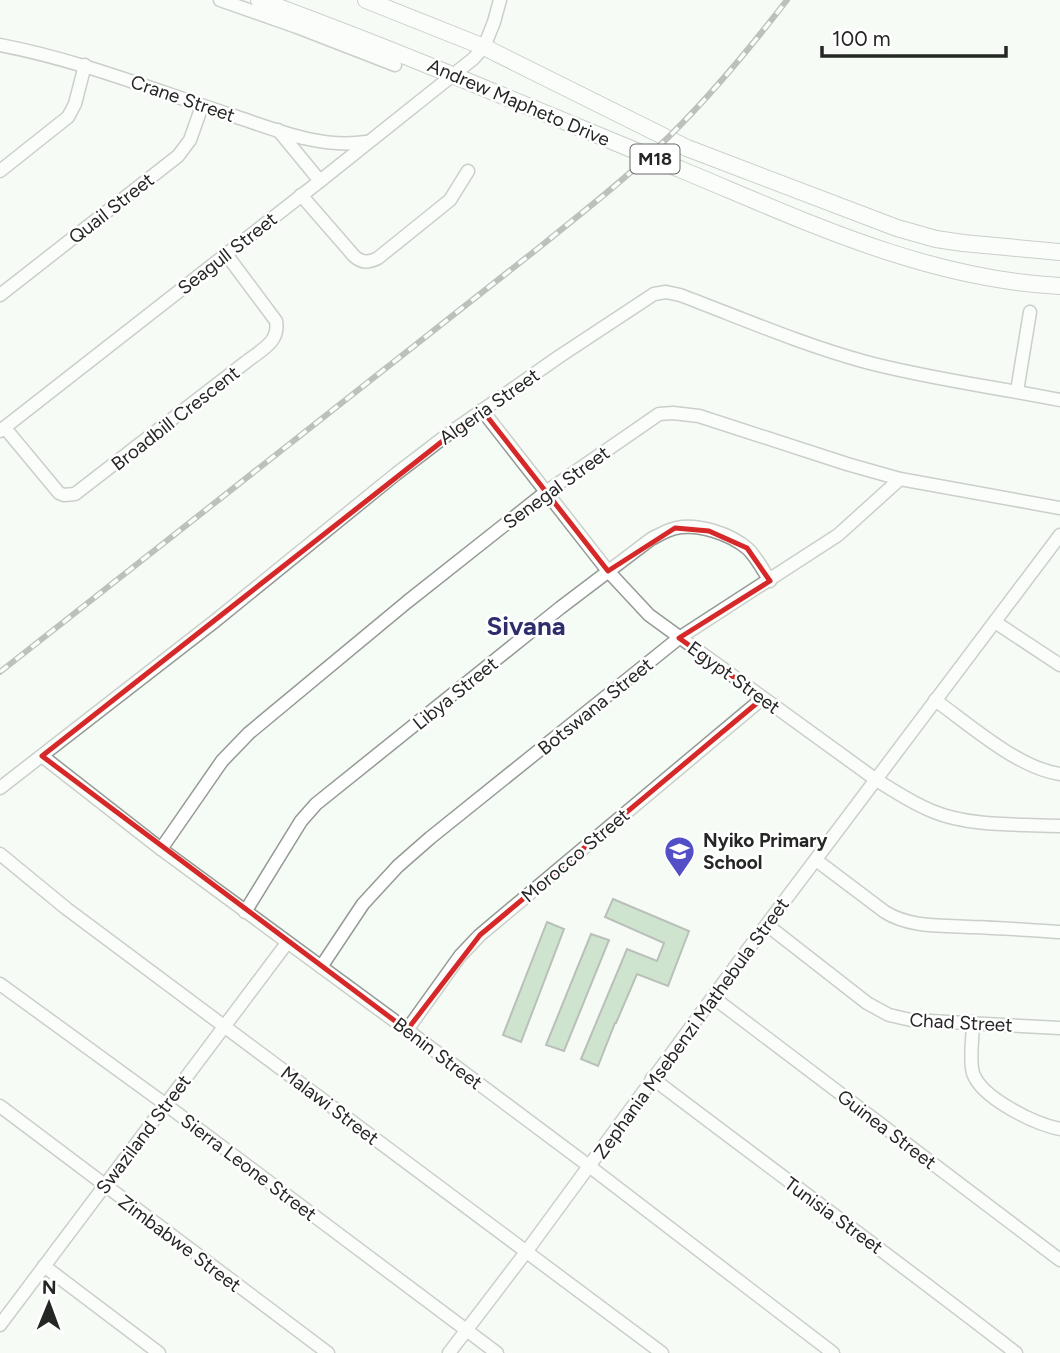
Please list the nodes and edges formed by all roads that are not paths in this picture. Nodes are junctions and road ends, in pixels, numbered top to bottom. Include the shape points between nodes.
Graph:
1 (220, 0) edge
2 (259, 0) edge
3 (366, 0) edge
4 (500, 0) edge
5 (0, 45) edge
6 (484, 47) junction
7 (85, 65) junction
8 (395, 65) dead end
9 (454, 75) junction
10 (202, 106) junction
11 (278, 130) junction
12 (366, 142) junction
13 (0, 171) edge
14 (468, 171) dead end
15 (320, 181) junction
16 (301, 195) junction
17 (1060, 252) edge
18 (226, 254) junction
19 (1060, 286) edge
20 (0, 295) edge
21 (1030, 312) dead end
22 (1017, 391) junction
23 (1060, 400) edge
24 (482, 410) junction
25 (2, 429) edge
26 (900, 479) junction
27 (545, 492) junction
28 (1060, 508) edge
29 (1060, 535) edge
30 (1055, 551) edge
31 (608, 571) junction
32 (770, 581) junction
33 (995, 622) junction
34 (679, 638) junction
35 (1060, 665) edge
36 (763, 698) junction
37 (935, 701) junction
38 (42, 756) junction
39 (1060, 774) edge
40 (876, 779) junction
41 (0, 788) edge
42 (1060, 826) edge
43 (161, 849) junction
44 (0, 854) edge
45 (816, 860) junction
46 (245, 912) junction
47 (767, 925) junction
48 (1060, 932) edge
49 (287, 943) junction
50 (321, 967) junction
51 (0, 984) edge
52 (714, 998) junction
53 (973, 1022) junction
54 (223, 1026) junction
55 (1060, 1028) edge
56 (407, 1030) junction
57 (652, 1077) junction
58 (165, 1104) junction
59 (0, 1107) edge
60 (1060, 1129) edge
61 (589, 1166) junction
62 (104, 1186) junction
63 (526, 1252) junction
64 (1060, 1260) edge
65 (44, 1266) junction
66 (0, 1325) edge
67 (466, 1330) junction
68 (159, 1353) edge
69 (328, 1353) edge
70 (449, 1353) edge
71 (497, 1353) edge
72 (662, 1353) edge
73 (833, 1353) edge
74 (1016, 1353) edge

1 - 8 street
2 - 9 main road, Andrew Mapheto Drive / M18
3 - 6 main road, Andrew Mapheto Drive / M18
4 - 6 street
5 - 7 street, Crane Street
6 - 9 street, Seagull Street
6 - 17 main road, Andrew Mapheto Drive / M18 via 687,148 897,228 950,241
7 - 10 street, Crane Street
7 - 13 street via 68,117
9 - 12 street, Seagull Street
9 - 19 main road, Andrew Mapheto Drive / M18 via 912,261 1029,285
10 - 11 street, Crane Street
10 - 20 street, Quail Street via 190,140 178,156
11 - 12 street, Crane Street via 328,143
11 - 15 street
12 - 15 street, Seagull Street
14 - 16 street via 438,211 367,262 354,256
15 - 16 street, Seagull Street
16 - 18 street, Seagull Street
18 - 25 street, Seagull Street
18 - 25 street, Broadbill Crescent via 276,321 274,340 101,476 70,496 58,493
21 - 22 street
22 - 23 street, Algeria Street
22 - 24 street, Algeria Street via 863,361 666,292 643,300
24 - 27 street, Egypt Street
24 - 38 street, Algeria Street
26 - 27 street, Senegal Street via 699,416 673,413 659,414
26 - 28 street, Senegal Street
26 - 32 street, Botswana Street via 838,535
27 - 31 street, Egypt Street
27 - 43 street, Senegal Street via 249,733 222,761
29 - 30 street, Zephania Msebenzi Mathebula Street
30 - 33 street, Zephania Msebenzi Mathebula Street via 1023,583
31 - 32 street, Libya Street via 664,532 693,527 739,542
31 - 34 street, Egypt Street via 649,615
31 - 46 street, Libya Street via 309,811
32 - 34 street, Botswana Street
33 - 35 street
33 - 37 street, Zephania Msebenzi Mathebula Street
34 - 36 street, Egypt Street
34 - 50 street, Botswana Street via 398,866 363,904
36 - 40 street, Egypt Street
36 - 56 street, Morocco Street via 480,935
37 - 39 street via 1027,764
37 - 40 street, Zephania Msebenzi Mathebula Street
38 - 41 street, Algeria Street
38 - 43 street, Benin Street
40 - 42 street, Egypt Street via 914,803 947,816
40 - 45 street, Zephania Msebenzi Mathebula Street
43 - 46 street, Benin Street
44 - 54 street, Malawi Street
45 - 47 street, Zephania Msebenzi Mathebula Street
45 - 48 street via 896,919
46 - 49 street, Benin Street
47 - 52 street, Zephania Msebenzi Mathebula Street
47 - 53 street, Chad Street via 878,1011 911,1020
49 - 50 street, Benin Street
49 - 54 street, Swaziland Street
50 - 56 street, Benin Street
51 - 58 street, Sierra Leone Street
52 - 57 street, Zephania Msebenzi Mathebula Street
52 - 64 street, Guinea Street
53 - 55 street, Chad Street
53 - 60 street via 976,1079 1014,1111
54 - 58 street, Swaziland Street
54 - 63 street, Malawi Street
56 - 61 street, Benin Street
57 - 61 street, Zephania Msebenzi Mathebula Street
57 - 74 street, Tunisia Street
58 - 62 street, Swaziland Street
58 - 67 street, Sierra Leone Street
59 - 62 street, Zimbabwe Street
61 - 63 street, Zephania Msebenzi Mathebula Street
61 - 73 street, Benin Street
62 - 65 street, Swaziland Street
62 - 69 street, Zimbabwe Street
63 - 67 street, Zephania Msebenzi Mathebula Street
63 - 72 street, Malawi Street
65 - 66 street, Swaziland Street
65 - 68 street
67 - 70 street, Zephania Msebenzi Mathebula Street
67 - 71 street, Sierra Leone Street

